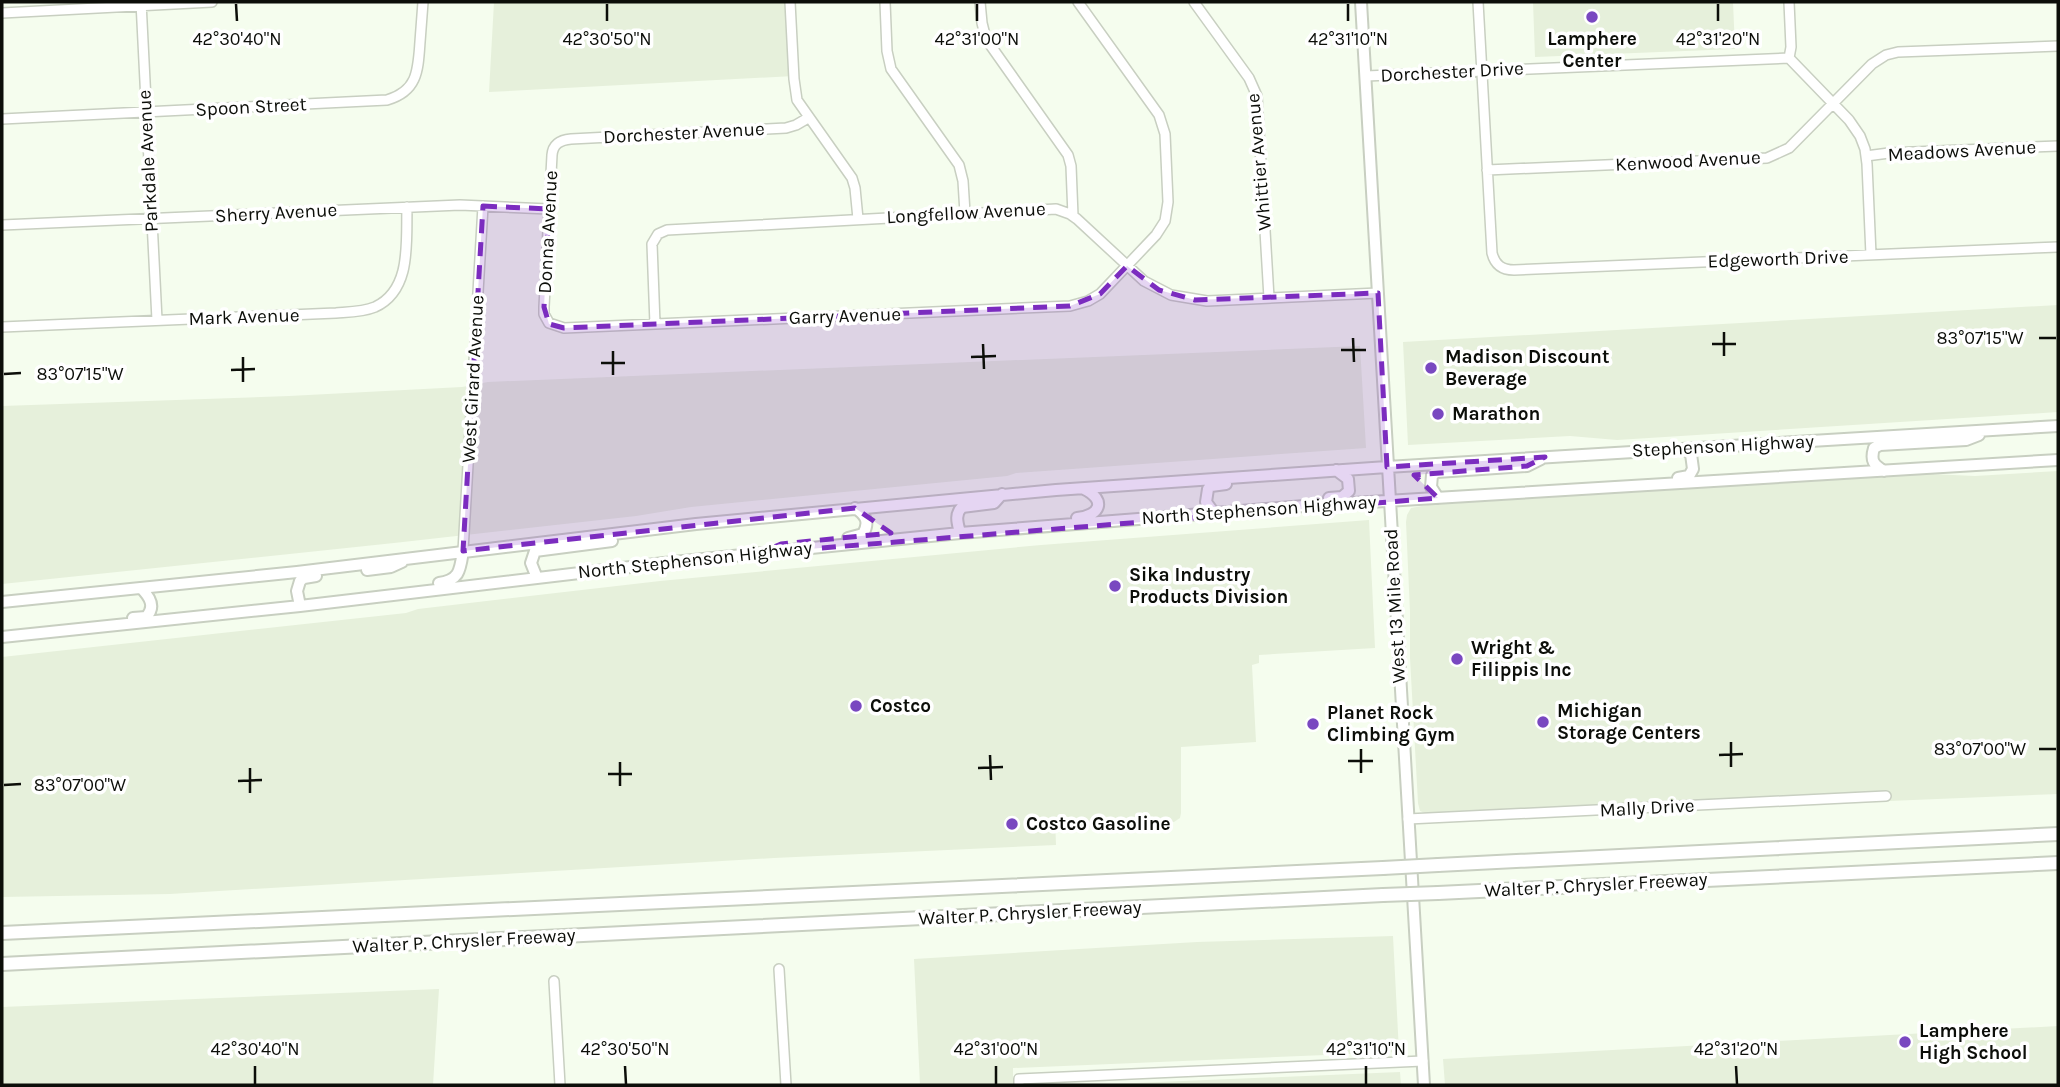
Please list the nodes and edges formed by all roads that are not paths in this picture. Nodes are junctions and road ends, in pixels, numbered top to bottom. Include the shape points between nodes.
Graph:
1 (212, 2) edge
2 (423, 2) edge
3 (790, 2) edge
4 (885, 2) edge
5 (980, 2) edge
6 (1078, 2) edge
7 (1194, 2) edge
8 (1361, 2) edge
9 (1478, 2) edge
10 (1789, 2) edge
11 (141, 4) edge
12 (2, 13) edge
13 (2058, 46) edge
14 (1789, 58) junction
15 (1482, 70) junction
16 (1366, 76) junction
17 (1832, 104) junction
18 (146, 111) junction
19 (808, 118) junction
20 (2, 119) edge
21 (558, 142) joint
22 (2058, 146) edge
23 (1866, 156) junction
24 (1487, 170) junction
25 (483, 206) junction
26 (407, 207) junction
27 (549, 209) junction
28 (965, 213) junction
29 (1073, 216) junction
30 (151, 219) junction
31 (858, 219) junction
32 (2, 225) edge
33 (2058, 247) edge
34 (1871, 255) junction
35 (1127, 266) junction
36 (1378, 293) junction
37 (1269, 298) junction
38 (157, 320) junction
39 (550, 323) joint
40 (655, 324) junction
41 (2, 327) edge
42 (2058, 427) edge
43 (1991, 430) junction
44 (1684, 449) junction
45 (1545, 457) junction
46 (2058, 460) edge
47 (1387, 467) junction
48 (1336, 470) junction
49 (1884, 471) junction
50 (1305, 472) junction
51 (1083, 488) junction
52 (1533, 492) junction
53 (1002, 495) junction
54 (1438, 498) junction
55 (1389, 501) junction
56 (855, 508) junction
57 (1238, 511) junction
58 (1213, 513) junction
59 (1052, 527) junction
60 (651, 530) junction
61 (960, 533) junction
62 (463, 551) junction
63 (760, 553) junction
64 (415, 557) junction
65 (537, 578) junction
66 (141, 588) junction
67 (351, 600) junction
68 (2, 602) edge
69 (300, 606) junction
70 (38, 633) junction
71 (2, 637) edge
72 (1886, 796) dead end
73 (1408, 819) junction
74 (2058, 834) edge
75 (2058, 863) edge
76 (2, 931) edge
77 (2, 964) edge
78 (779, 969) dead end
79 (554, 981) dead end
80 (1423, 1061) junction
81 (1019, 1082) edge
82 (560, 1085) edge
83 (786, 1085) edge
84 (1424, 1085) edge

1 - 11 street
2 - 18 street, Spoon Street via 417,75 397,97
3 - 19 street via 796,95
4 - 28 street via 891,69 959,165
5 - 29 street via 986,39 1068,155
6 - 35 street, Garry Avenue via 1163,126 1167,215 1160,230
7 - 37 street, Whittier Avenue via 1258,96
8 - 16 main road, West 13 Mile Road
9 - 15 street
10 - 14 street
11 - 12 street
11 - 18 street, Parkdale Avenue
13 - 17 street, Kenwood Avenue via 1886,55
14 - 15 street, Dorchester Drive
14 - 17 street
15 - 16 street, Dorchester Drive
15 - 24 street
16 - 36 main road, West 13 Mile Road
17 - 23 street via 1855,128
17 - 24 street, Kenwood Avenue via 1789,148 1767,158
18 - 20 street, Spoon Street
18 - 30 street, Parkdale Avenue
19 - 21 street, Dorchester Avenue via 786,128
19 - 31 street via 852,178
21 - 27 street, Donna Avenue via 553,150
22 - 23 street, Meadows Avenue
23 - 34 street
24 - 34 street, Edgeworth Drive via 1492,253 1499,266 1514,270
25 - 26 street, Sherry Avenue
25 - 27 street, Sherry Avenue
25 - 62 street, West Girard Avenue
26 - 30 street, Sherry Avenue
26 - 38 street, Mark Avenue via 403,274 398,287 376,307 336,313
27 - 39 street, Donna Avenue via 544,314
28 - 29 street, Longfellow Avenue via 1056,209
28 - 31 street, Longfellow Avenue
29 - 35 street, Longfellow Avenue
30 - 32 street, Sherry Avenue
30 - 38 street, Parkdale Avenue
31 - 40 street, Longfellow Avenue via 662,232 652,244
33 - 34 street, Edgeworth Drive
35 - 37 street, Longfellow Avenue via 1171,295 1207,301
35 - 40 street, Garry Avenue via 1100,294 1070,306
36 - 37 street, Longfellow Avenue
36 - 47 main road, West 13 Mile Road
38 - 41 street, Mark Avenue
39 - 40 street, Garry Avenue via 564,328
42 - 43 main road, Stephenson Highway
43 - 44 main road, Stephenson Highway
43 - 49 main road via 1966,440 1880,445 1874,448 1872,462
44 - 45 main road, Stephenson Highway
44 - 52 main road via 1694,465 1684,478 1557,486
45 - 47 main road, Stephenson Highway
45 - 54 main road via 1527,466 1437,472 1432,475 1431,488
46 - 49 main road, Stephenson Highway
47 - 48 main road, North Stephenson Highway
47 - 55 main road, West 13 Mile Road
48 - 50 main road, North Stephenson Highway
48 - 57 main road via 1348,479 1345,496 1268,502
49 - 52 main road, Stephenson Highway
50 - 51 main road, North Stephenson Highway
50 - 58 main road via 1292,480 1212,486 1205,497
51 - 53 main road, North Stephenson Highway
51 - 59 main road via 1097,497 1096,511
52 - 54 main road, Stephenson Highway
53 - 56 main road, North Stephenson Highway
53 - 61 main road via 994,503 962,507 957,517
54 - 55 main road, Stephenson Highway
55 - 57 main road, North Stephenson Highway
55 - 73 main road, West 13 Mile Road
56 - 60 main road, North Stephenson Highway
56 - 63 main road via 867,521 858,537 781,544
57 - 58 main road, North Stephenson Highway
58 - 59 main road, North Stephenson Highway
59 - 61 main road, North Stephenson Highway
60 - 62 main road, North Stephenson Highway
60 - 65 main road via 626,539 539,549 531,563
61 - 63 main road, North Stephenson Highway
62 - 64 main road, North Stephenson Highway
62 - 67 main road via 460,569 450,582 371,591
63 - 65 main road, North Stephenson Highway
64 - 66 main road, North Stephenson Highway
64 - 69 main road via 391,568 304,578 297,586
65 - 67 main road, North Stephenson Highway
66 - 68 main road, North Stephenson Highway
66 - 70 main road via 151,601 146,617 59,625
67 - 69 main road, North Stephenson Highway
69 - 70 main road, North Stephenson Highway
70 - 71 main road, North Stephenson Highway
72 - 73 street, Mally Drive
73 - 80 main road, West 13 Mile Road
74 - 76 highway, Walter P. Chrysler Freeway, bridge
75 - 77 highway, Walter P. Chrysler Freeway, bridge
78 - 83 street
79 - 82 street
80 - 81 street
80 - 84 main road, West 13 Mile Road

